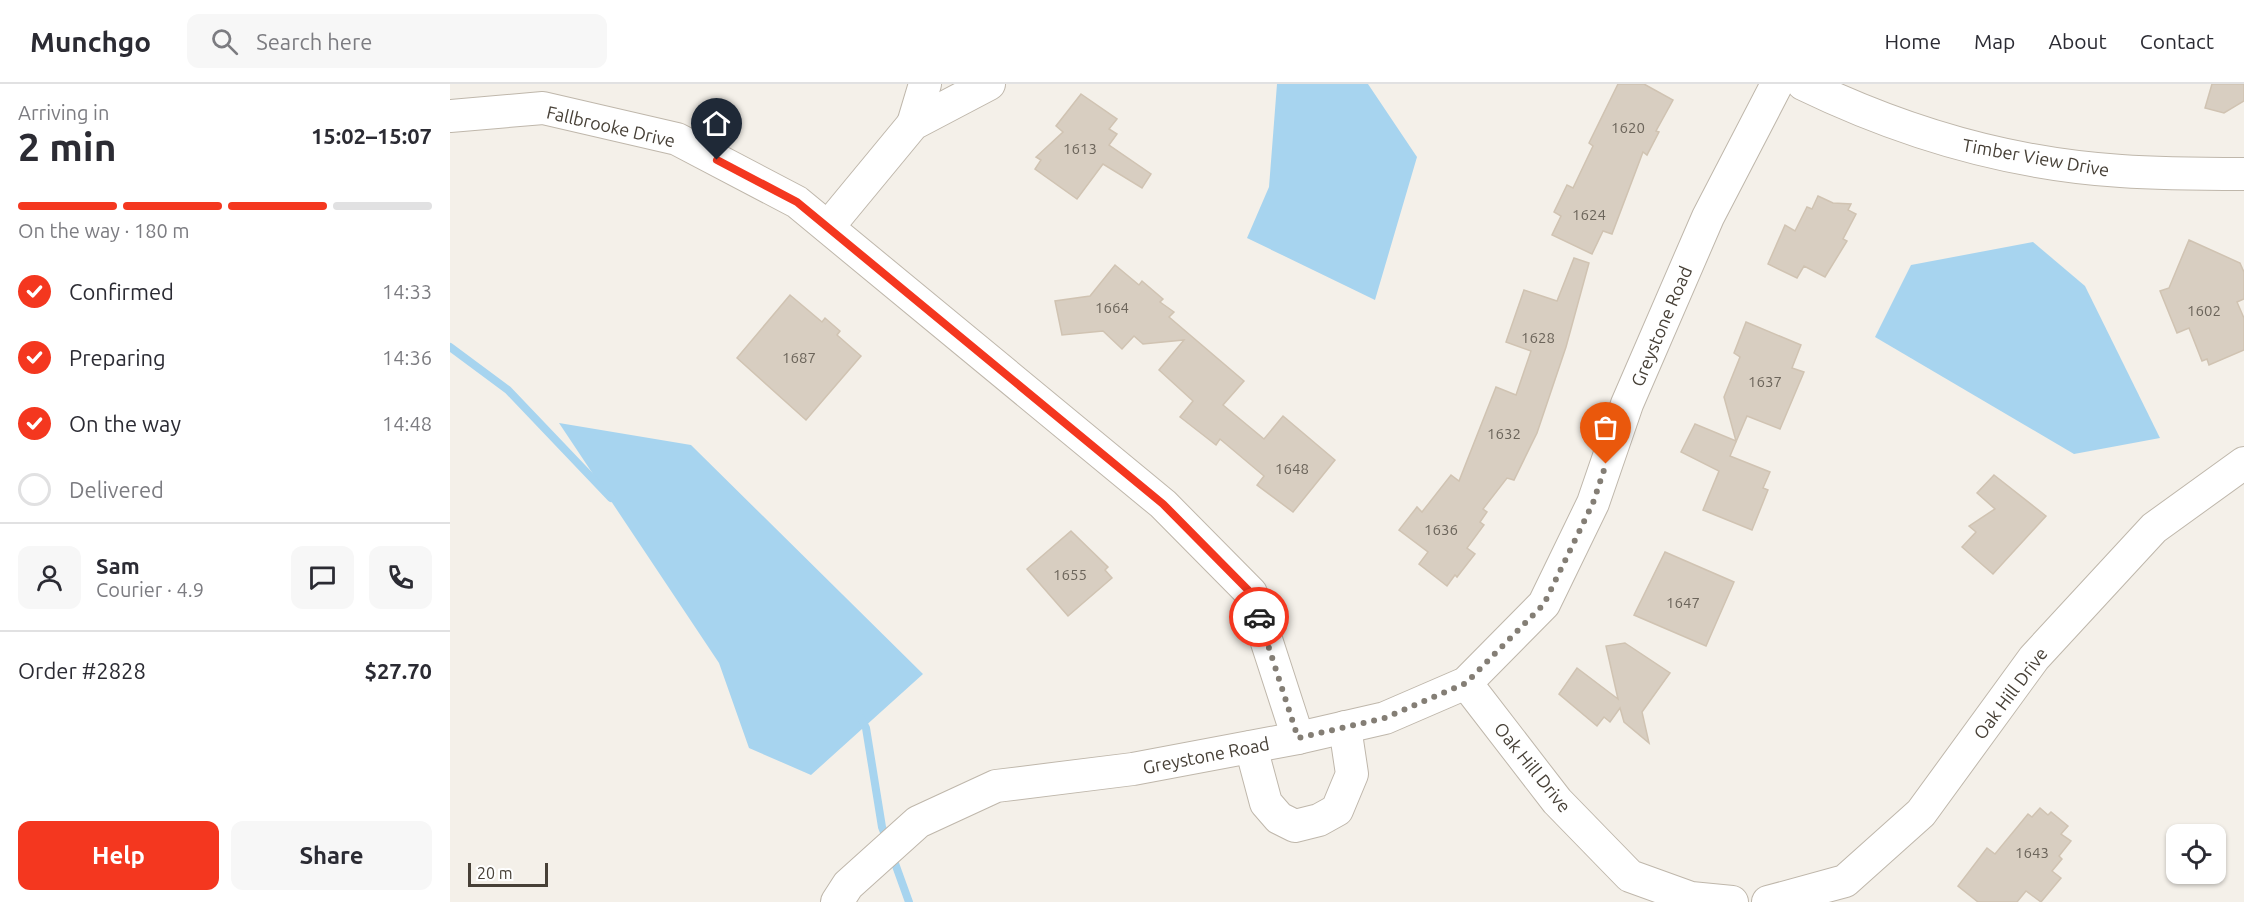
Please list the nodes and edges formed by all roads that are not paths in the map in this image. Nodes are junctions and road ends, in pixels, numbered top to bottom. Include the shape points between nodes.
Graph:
1 (924, 84) edge
2 (989, 84) edge
3 (1777, 84) edge
4 (1803, 84) edge
5 (450, 116) edge
6 (913, 124) junction
7 (2244, 174) edge
8 (828, 227) junction
9 (2244, 463) edge
10 (1466, 683) junction
11 (1345, 727) junction
12 (1298, 738) junction
13 (1251, 747) junction
14 (1691, 900) edge
15 (837, 902) edge
16 (1732, 902) edge
17 (1768, 902) edge

1 - 6 street
2 - 6 street
3 - 10 street, Greystone Road via 1708,217 1627,404 1593,503 1544,604
4 - 7 street, Timber View Drive via 1927,134 2015,156 2120,171
5 - 8 street, Fallbrooke Drive via 543,108 677,139 797,202
6 - 8 street
8 - 12 street, Fallbrooke Drive via 1163,504 1251,593
9 - 17 street, Oak Hill Drive via 2154,528 2138,545 2034,658 1921,813 1845,881
10 - 11 street, Greystone Road via 1385,718
10 - 14 street, Oak Hill Drive via 1557,801 1630,876
11 - 12 street, Greystone Road
11 - 13 street via 1352,774 1337,810 1295,826 1279,818 1266,803
12 - 13 street, Greystone Road
13 - 15 street, Greystone Road via 1133,769 996,786 918,822 848,885
14 - 16 street, Oak Hill Drive

